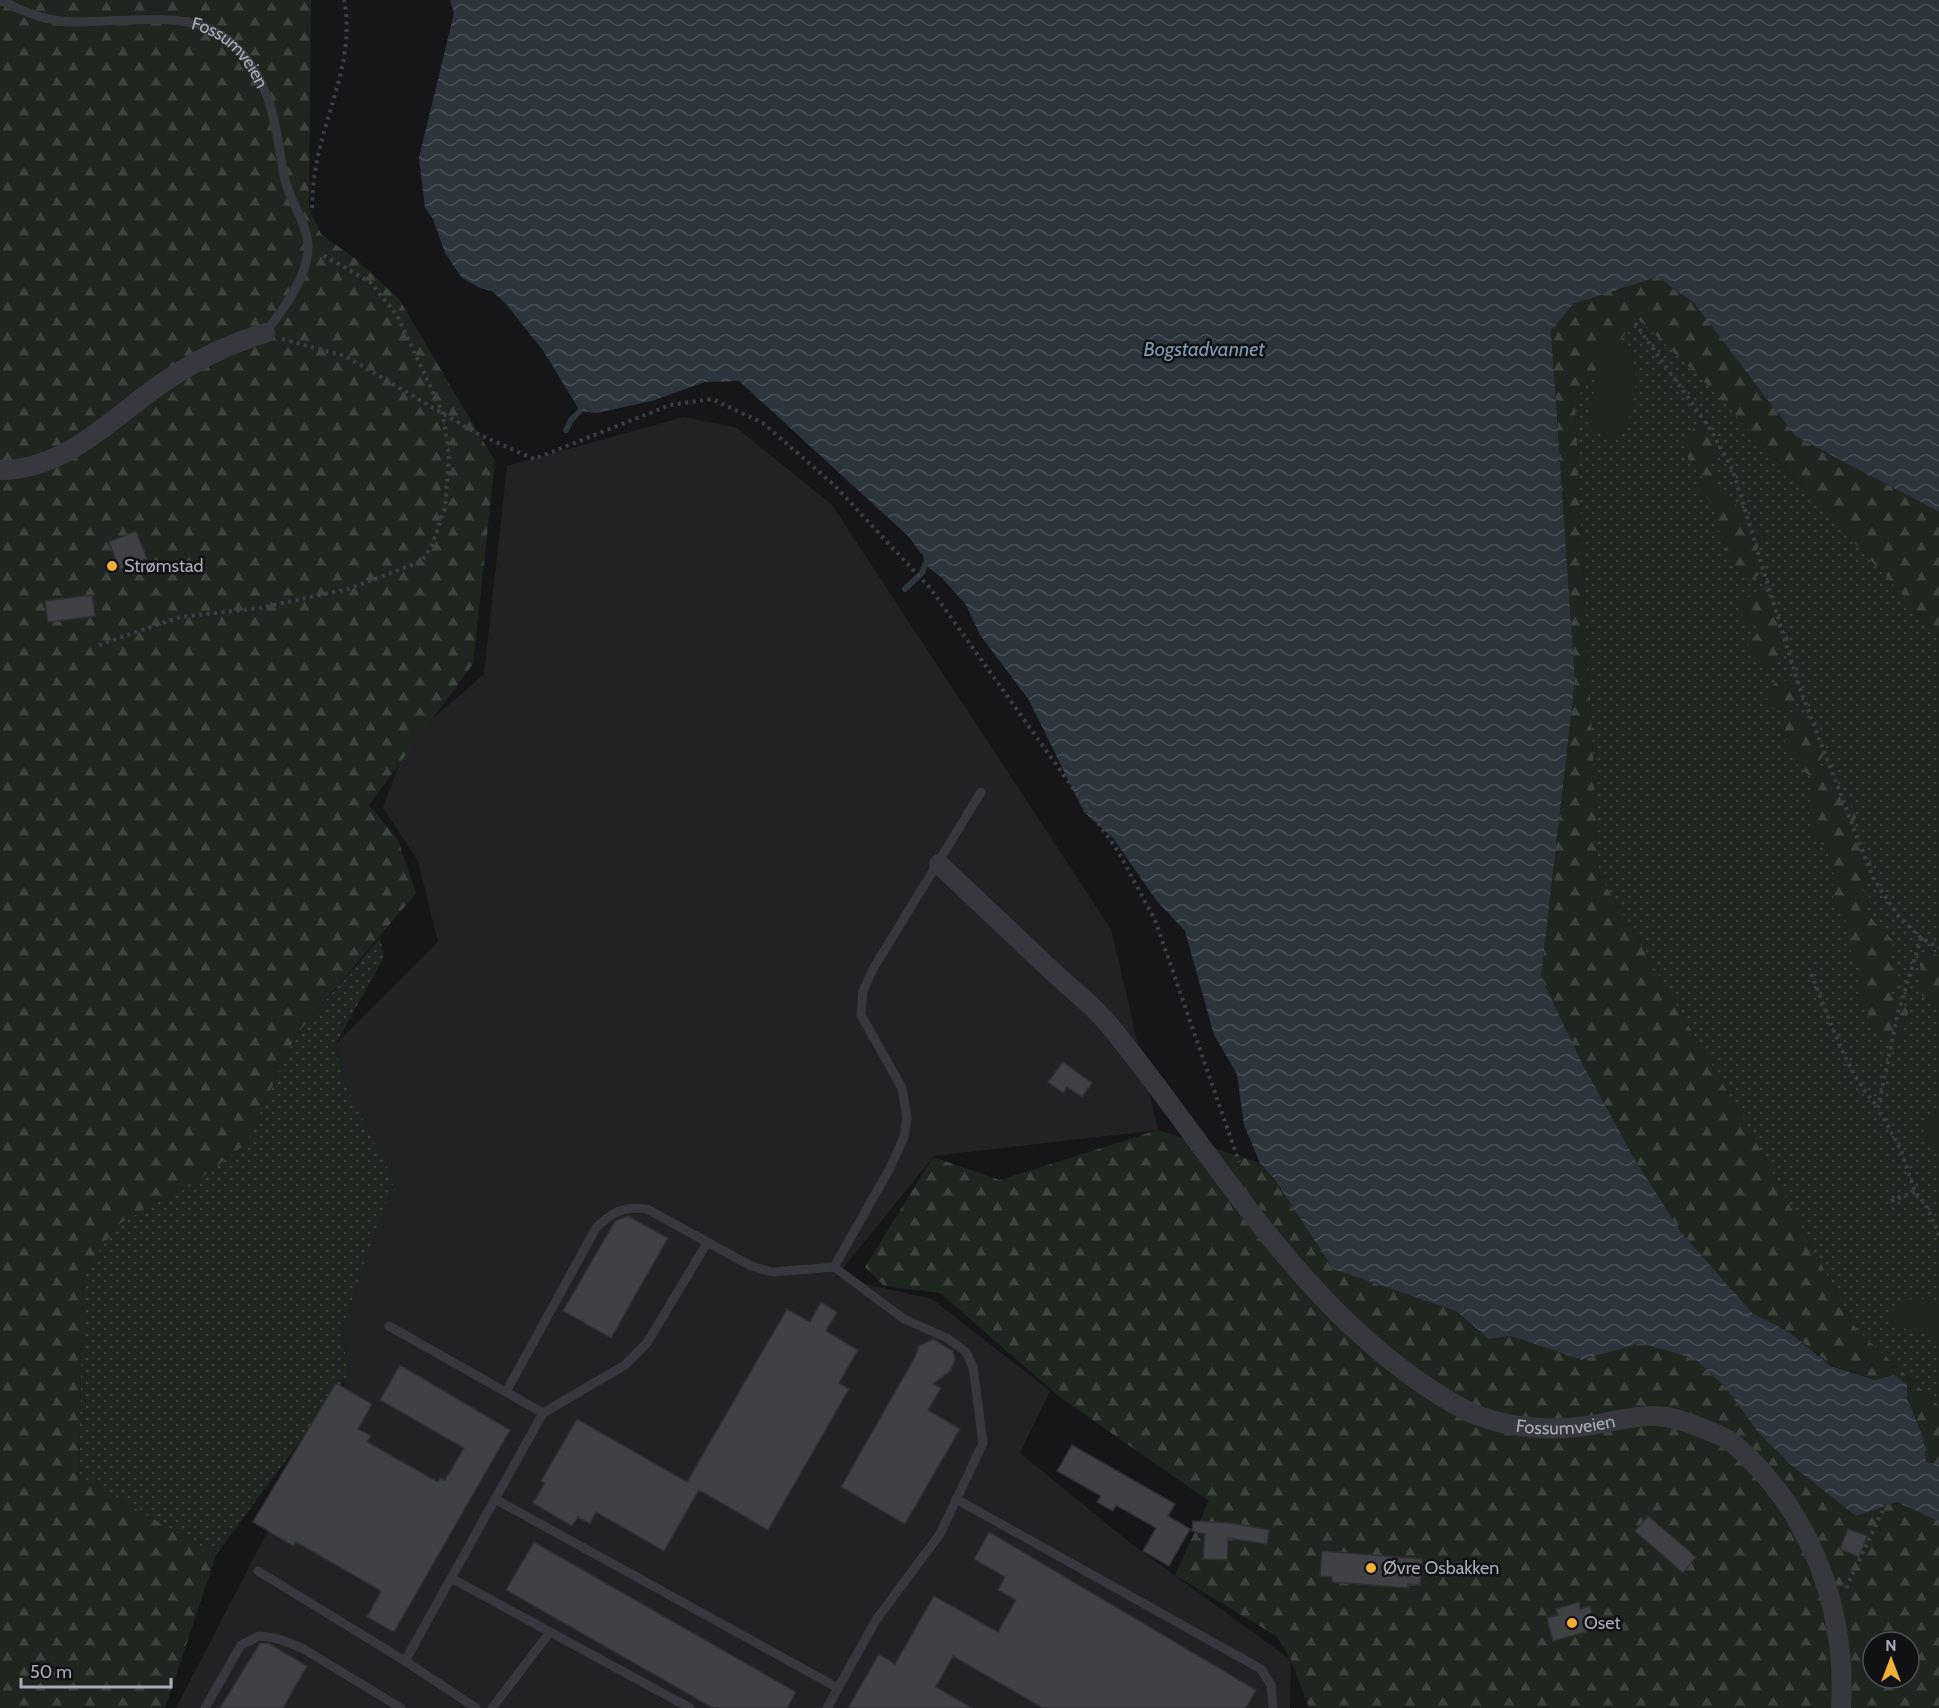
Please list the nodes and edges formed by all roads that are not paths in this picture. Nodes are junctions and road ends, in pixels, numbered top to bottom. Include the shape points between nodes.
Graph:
1 (0, 0) edge
2 (265, 333) joint
3 (0, 470) edge
4 (981, 792) dead end
5 (939, 864) junction
6 (707, 1243) junction
7 (834, 1267) junction
8 (389, 1326) dead end
9 (506, 1392) junction
10 (543, 1413) junction
11 (495, 1499) junction
12 (956, 1499) junction
13 (258, 1571) dead end
14 (451, 1578) junction
15 (550, 1632) junction
16 (405, 1661) junction
17 (838, 1688) junction
18 (205, 1708) edge
19 (401, 1708) edge
20 (476, 1708) edge
21 (492, 1708) edge
22 (690, 1708) edge
23 (827, 1708) edge
24 (1273, 1708) edge
25 (1841, 1708) edge

1 - 2 lane, Fossumveien via 38,17 76,23 169,16 203,20 231,37 249,60 267,95 286,182 308,243 300,276 282,312
2 - 3 street via 208,353 82,444 25,470
4 - 5 lane
5 - 7 lane via 863,991 861,1014 902,1088 907,1118 904,1137 890,1168
5 - 25 street, Fossumveien via 1108,1023 1261,1228 1329,1307 1396,1366 1459,1407 1510,1425 1567,1428 1643,1414 1686,1420 1732,1441 1788,1502 1809,1539 1834,1614 1842,1681
6 - 7 lane via 751,1266 772,1272
6 - 9 lane via 647,1209 630,1207 613,1212 596,1228
6 - 10 lane via 647,1343 625,1365
7 - 12 lane via 904,1319 947,1338 966,1352 973,1367 983,1443
8 - 9 lane
9 - 10 lane
10 - 11 lane
11 - 14 lane
11 - 17 lane
12 - 17 lane via 940,1534 876,1620
12 - 24 lane via 1261,1669 1271,1685
13 - 16 lane
14 - 15 lane
14 - 16 lane
15 - 21 lane
15 - 22 lane
16 - 20 lane
17 - 23 lane
18 - 19 lane via 241,1645 259,1636 303,1648

